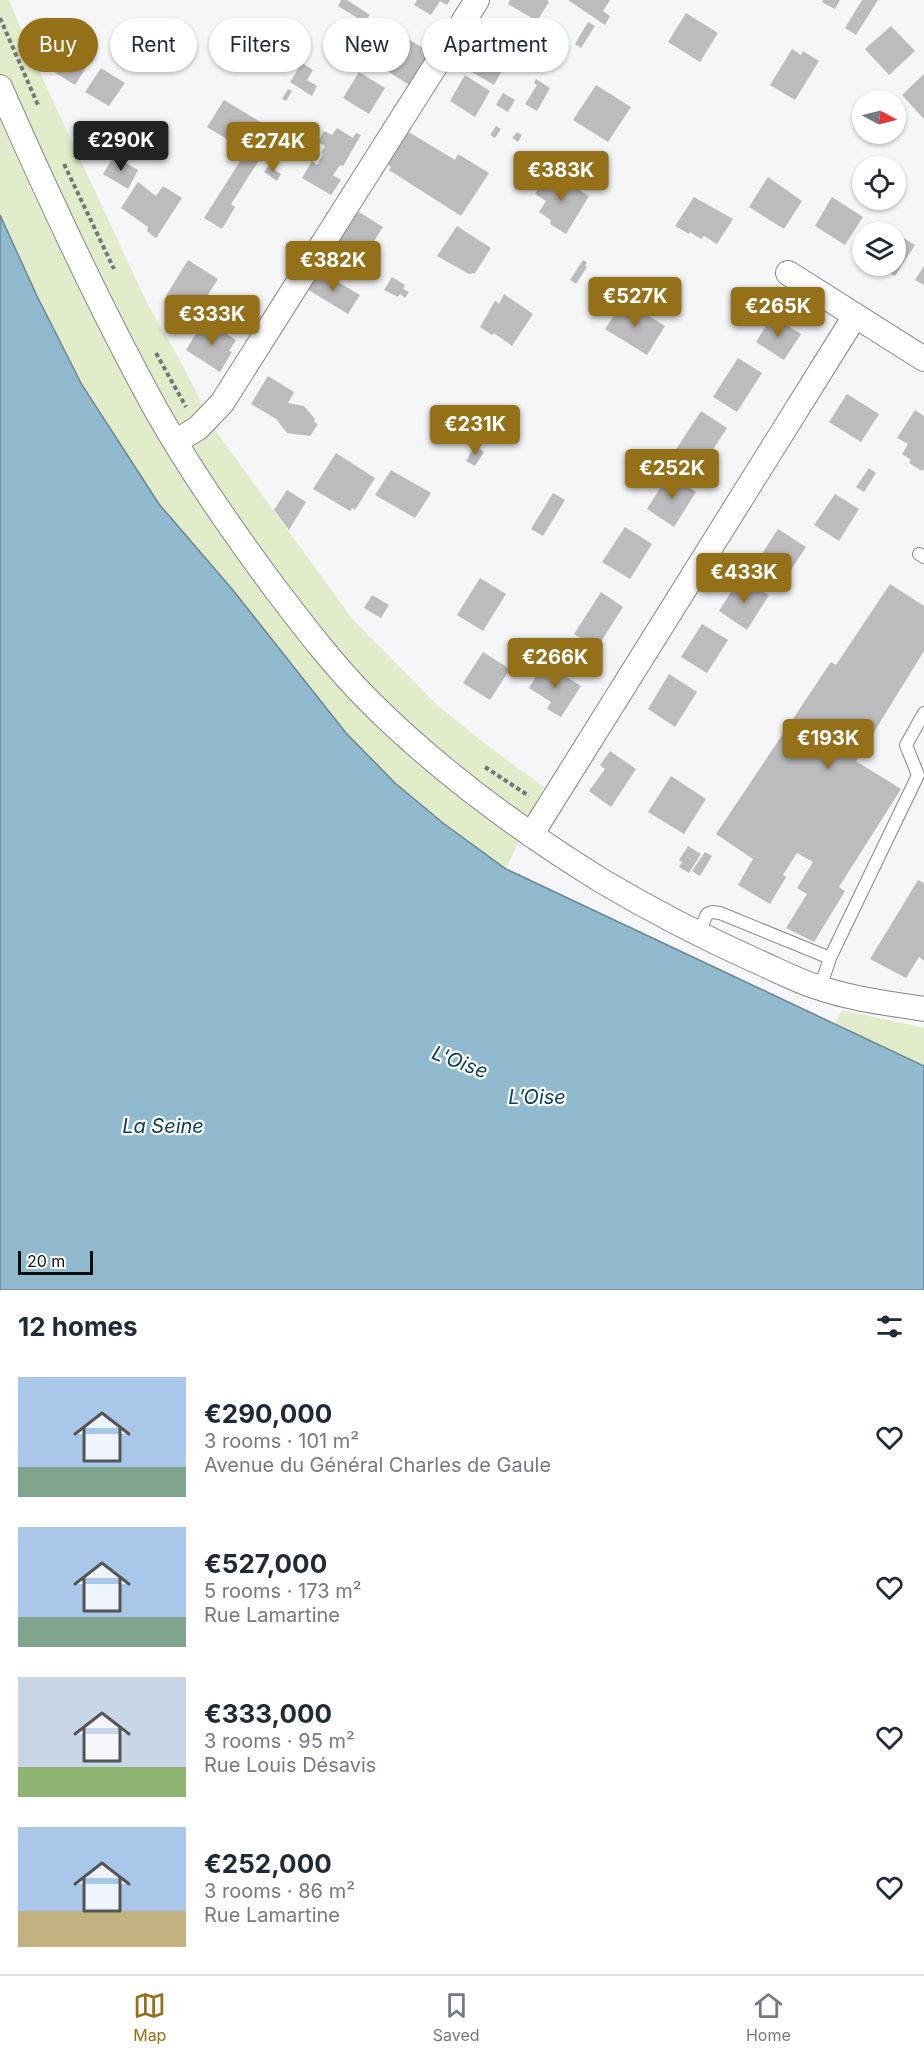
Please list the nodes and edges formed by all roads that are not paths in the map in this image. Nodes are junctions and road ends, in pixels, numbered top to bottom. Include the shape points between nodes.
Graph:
1 (477, 0) edge
2 (0, 87) edge
3 (788, 273) dead end
4 (855, 316) junction
5 (924, 359) edge
6 (175, 442) junction
7 (924, 713) edge
8 (531, 835) junction
9 (698, 934) junction
10 (830, 958) junction
11 (820, 988) junction
12 (924, 1009) edge

1 - 6 street via 215,412
2 - 6 street via 96,292
3 - 4 street
4 - 5 street
4 - 8 street
6 - 8 street via 245,548 367,699 461,784
7 - 10 lane via 906,745 918,775
8 - 9 street via 646,907
9 - 10 lane via 707,914 720,913
9 - 11 street
10 - 11 lane
11 - 12 street

